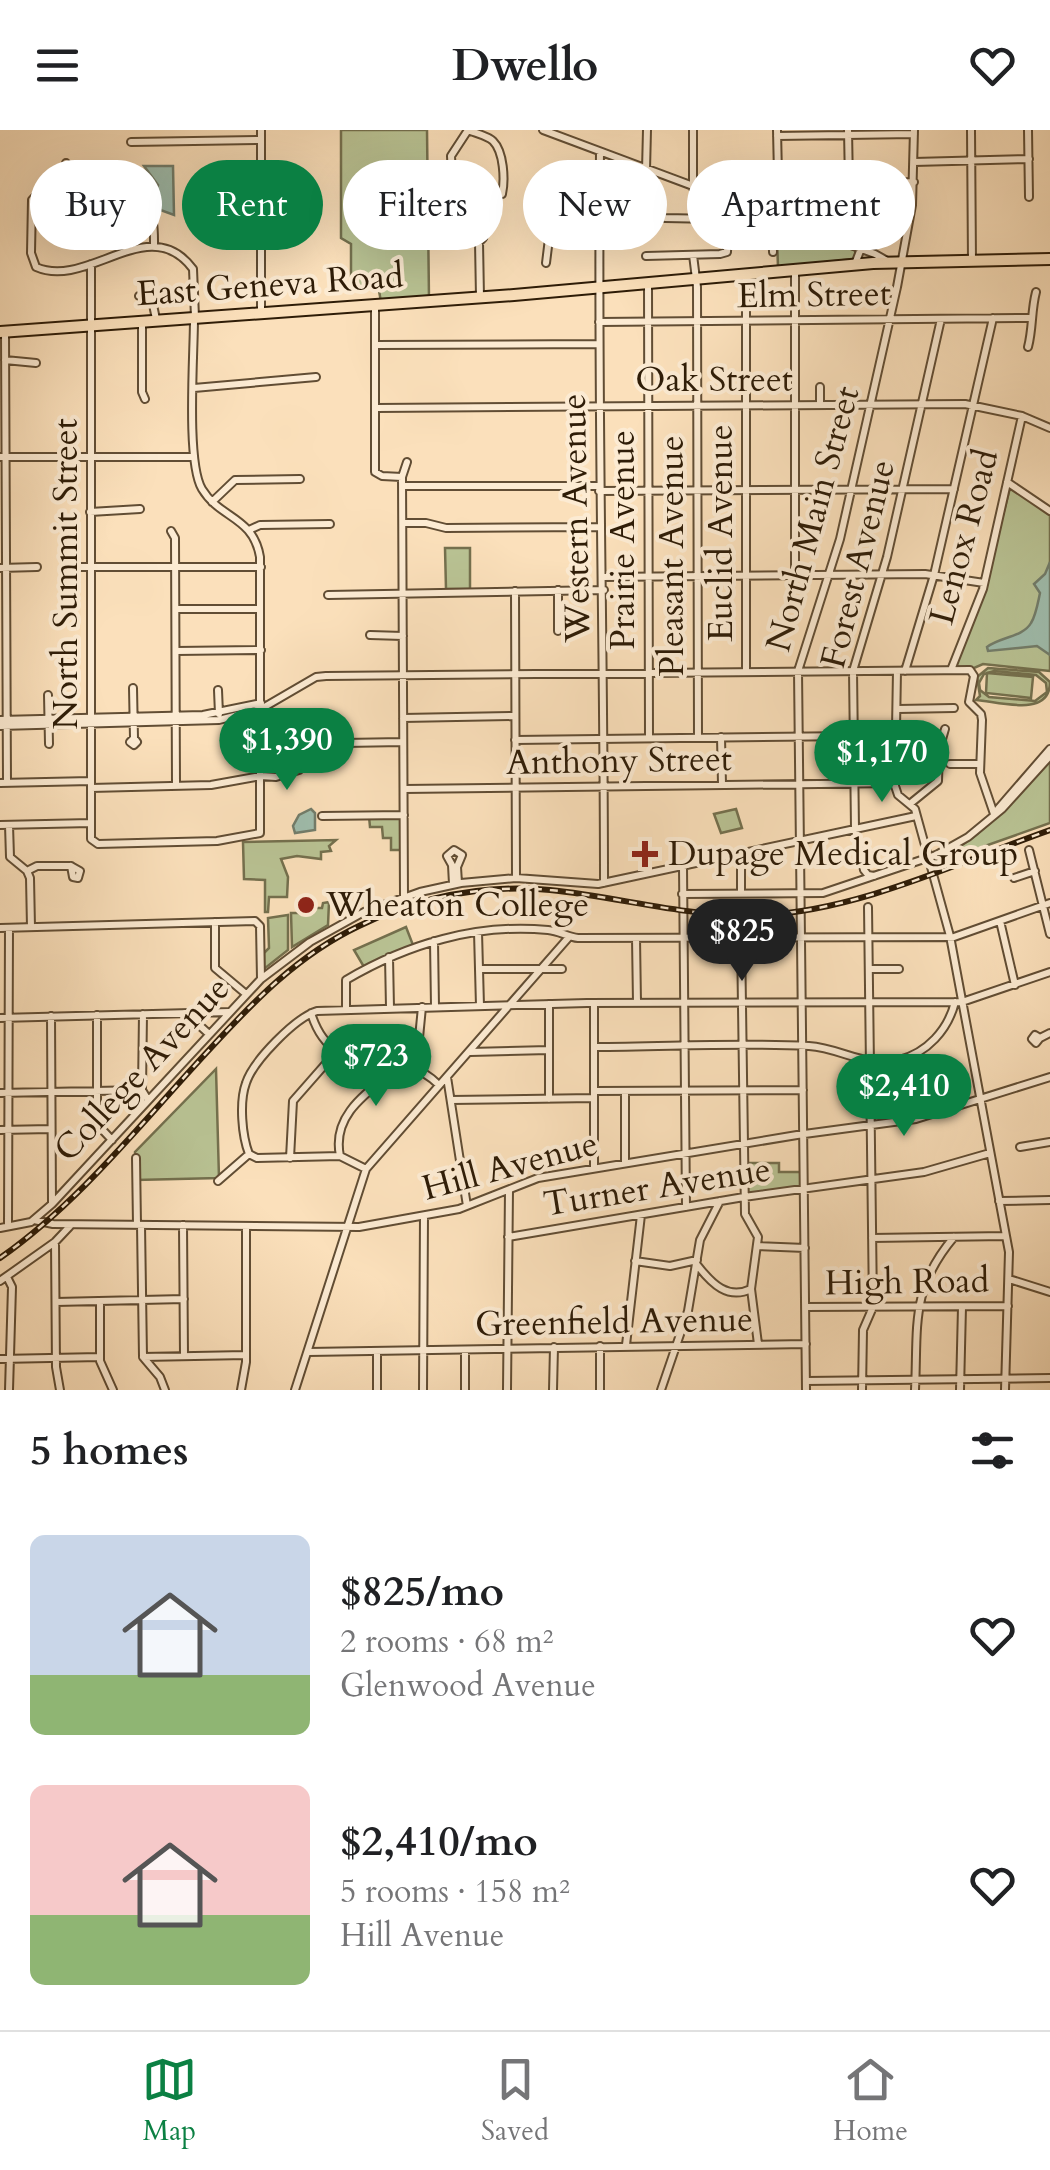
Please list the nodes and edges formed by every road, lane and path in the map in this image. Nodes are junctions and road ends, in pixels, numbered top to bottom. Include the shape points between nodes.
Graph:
1 (261, 130) edge
2 (468, 130) edge
3 (542, 130) edge
4 (647, 130) edge
5 (693, 130) edge
6 (971, 130) edge
7 (1028, 130) edge
8 (848, 132) edge
9 (914, 132) edge
10 (777, 133) edge
11 (261, 140) junction
12 (131, 142) dead end
13 (600, 152) junction
14 (1028, 159) junction
15 (261, 160) edge
16 (600, 160) edge
17 (620, 160) edge
18 (646, 160) edge
19 (693, 160) edge
20 (778, 160) edge
21 (849, 160) edge
22 (914, 160) edge
23 (972, 161) junction
24 (915, 162) edge
25 (1028, 197) dead end
26 (667, 218) edge
27 (30, 250) edge
28 (128, 250) edge
29 (162, 250) edge
30 (261, 250) edge
31 (479, 250) edge
32 (547, 250) edge
33 (599, 250) edge
34 (861, 250) edge
35 (864, 250) edge
36 (899, 250) edge
37 (693, 255) junction
38 (646, 256) dead end
39 (1050, 258) edge
40 (972, 262) junction
41 (546, 263) dead end
42 (896, 263) junction
43 (91, 264) junction
44 (855, 264) junction
45 (795, 270) junction
46 (746, 274) junction
47 (697, 279) junction
48 (648, 283) junction
49 (599, 288) junction
50 (1036, 292) dead end
51 (139, 296) dead end
52 (480, 297) junction
53 (375, 305) junction
54 (261, 313) junction
55 (194, 318) junction
56 (992, 318) junction
57 (1029, 318) junction
58 (890, 319) junction
59 (941, 319) junction
60 (746, 320) junction
61 (795, 320) junction
62 (156, 321) junction
63 (697, 321) junction
64 (142, 322) junction
65 (598, 322) junction
66 (648, 322) junction
67 (90, 325) junction
68 (3, 332) edge
69 (598, 344) junction
70 (376, 345) junction
71 (1028, 346) dead end
72 (6, 360) junction
73 (36, 363) dead end
74 (316, 378) dead end
75 (820, 387) dead end
76 (194, 388) junction
77 (145, 400) dead end
78 (795, 404) junction
79 (820, 404) junction
80 (870, 404) junction
81 (922, 404) junction
82 (746, 405) junction
83 (973, 405) junction
84 (648, 406) junction
85 (697, 406) junction
86 (598, 407) junction
87 (376, 408) junction
88 (1022, 416) junction
89 (1050, 428) edge
90 (3, 457) edge
91 (90, 457) junction
92 (194, 457) junction
93 (407, 462) dead end
94 (300, 479) dead end
95 (402, 482) junction
96 (1007, 482) junction
97 (599, 488) junction
98 (851, 489) junction
99 (902, 489) junction
100 (954, 489) junction
101 (697, 490) junction
102 (746, 490) junction
103 (795, 490) junction
104 (648, 491) junction
105 (212, 502) junction
106 (140, 509) dead end
107 (1050, 511) edge
108 (90, 512) junction
109 (403, 523) junction
110 (330, 524) dead end
111 (599, 528) junction
112 (249, 530) junction
113 (172, 531) dead end
114 (38, 567) dead end
115 (175, 567) junction
116 (260, 567) junction
117 (3, 568) edge
118 (67, 568) dead end
119 (90, 568) junction
120 (882, 574) junction
121 (796, 575) junction
122 (830, 575) junction
123 (934, 575) junction
124 (648, 576) junction
125 (697, 576) junction
126 (746, 576) junction
127 (602, 577) junction
128 (984, 583) junction
129 (515, 590) junction
130 (558, 590) junction
131 (604, 590) junction
132 (403, 593) junction
133 (328, 595) dead end
134 (176, 609) junction
135 (260, 609) junction
136 (558, 631) dead end
137 (370, 635) dead end
138 (403, 636) junction
139 (260, 650) junction
140 (176, 651) junction
141 (3, 656) edge
142 (951, 670) junction
143 (798, 671) junction
144 (853, 671) junction
145 (901, 671) junction
146 (648, 672) junction
147 (697, 672) junction
148 (746, 672) junction
149 (603, 674) junction
150 (403, 676) junction
151 (515, 676) junction
152 (133, 688) dead end
153 (218, 690) dead end
154 (48, 694) dead end
155 (260, 706) junction
156 (954, 708) dead end
157 (898, 709) junction
158 (219, 716) junction
159 (515, 716) junction
160 (403, 718) junction
161 (176, 719) junction
162 (134, 720) junction
163 (91, 721) junction
164 (49, 722) junction
165 (3, 723) edge
166 (945, 730) dead end
167 (798, 736) junction
168 (854, 736) junction
169 (698, 737) junction
170 (134, 738) dead end
171 (649, 738) junction
172 (721, 738) junction
173 (604, 739) junction
174 (515, 740) junction
175 (404, 742) junction
176 (344, 743) dead end
177 (49, 744) dead end
178 (1050, 752) edge
179 (301, 755) dead end
180 (950, 764) dead end
181 (980, 764) junction
182 (260, 776) junction
183 (3, 783) edge
184 (855, 783) junction
185 (895, 783) junction
186 (92, 784) junction
187 (722, 784) junction
188 (799, 784) junction
189 (176, 786) junction
190 (604, 786) junction
191 (515, 788) junction
192 (404, 790) junction
193 (911, 803) junction
194 (994, 814) junction
195 (404, 815) junction
196 (322, 816) dead end
197 (916, 816) junction
198 (91, 823) junction
199 (5, 825) edge
200 (855, 830) junction
201 (800, 842) junction
202 (1030, 850) dead end
203 (741, 854) junction
204 (926, 859) junction
205 (70, 866) dead end
206 (682, 867) junction
207 (864, 870) junction
208 (27, 871) junction
209 (1034, 871) junction
210 (874, 876) junction
211 (516, 878) junction
212 (1014, 878) dead end
213 (604, 883) junction
214 (853, 883) junction
215 (455, 884) junction
216 (802, 891) junction
217 (682, 894) junction
218 (740, 894) junction
219 (404, 897) junction
220 (1047, 904) edge
221 (868, 907) dead end
222 (1000, 920) junction
223 (214, 922) junction
224 (31, 927) junction
225 (4, 928) edge
226 (478, 932) junction
227 (1050, 934) edge
228 (950, 936) junction
229 (570, 937) junction
230 (742, 937) junction
231 (801, 937) junction
232 (868, 937) junction
233 (636, 938) junction
234 (682, 938) junction
235 (434, 941) junction
236 (389, 957) junction
237 (541, 969) junction
238 (562, 969) dead end
239 (479, 970) junction
240 (869, 970) junction
241 (898, 970) dead end
242 (1050, 972) edge
243 (261, 979) junction
244 (1015, 984) junction
245 (246, 994) junction
246 (742, 1002) junction
247 (801, 1002) junction
248 (869, 1002) junction
249 (958, 1002) junction
250 (594, 1003) junction
251 (637, 1003) junction
252 (683, 1003) junction
253 (510, 1004) junction
254 (549, 1004) junction
255 (480, 1006) junction
256 (422, 1007) junction
257 (435, 1007) junction
258 (390, 1008) junction
259 (346, 1009) junction
260 (229, 1012) junction
261 (186, 1013) junction
262 (310, 1013) junction
263 (143, 1014) junction
264 (97, 1015) junction
265 (51, 1016) junction
266 (4, 1017) edge
267 (209, 1034) junction
268 (1050, 1034) edge
269 (1040, 1038) dead end
270 (684, 1046) junction
271 (743, 1046) junction
272 (802, 1046) junction
273 (594, 1047) junction
274 (549, 1050) junction
275 (336, 1052) junction
276 (468, 1052) junction
277 (870, 1062) junction
278 (404, 1064) junction
279 (447, 1077) junction
280 (1050, 1078) edge
281 (439, 1086) junction
282 (142, 1090) junction
283 (744, 1090) junction
284 (803, 1090) junction
285 (97, 1091) junction
286 (625, 1091) junction
287 (684, 1091) junction
288 (51, 1092) junction
289 (4, 1093) edge
290 (594, 1094) junction
291 (549, 1098) junction
292 (148, 1100) junction
293 (451, 1100) junction
294 (980, 1100) junction
295 (871, 1125) junction
296 (51, 1129) junction
297 (4, 1130) edge
298 (804, 1134) junction
299 (112, 1140) junction
300 (1050, 1142) edge
301 (744, 1143) junction
302 (1020, 1147) dead end
303 (685, 1153) junction
304 (990, 1153) junction
305 (249, 1154) junction
306 (340, 1156) junction
307 (136, 1158) dead end
308 (290, 1158) junction
309 (625, 1163) junction
310 (4, 1164) edge
311 (594, 1168) junction
312 (366, 1170) junction
313 (871, 1179) junction
314 (218, 1181) dead end
315 (804, 1188) junction
316 (508, 1190) junction
317 (744, 1197) junction
318 (1049, 1200) edge
319 (720, 1201) junction
320 (999, 1201) junction
321 (52, 1204) junction
322 (467, 1206) junction
323 (686, 1207) junction
324 (1050, 1213) edge
325 (641, 1215) junction
326 (424, 1216) junction
327 (34, 1220) junction
328 (70, 1225) junction
329 (139, 1225) junction
330 (183, 1225) junction
331 (246, 1226) junction
332 (350, 1227) junction
333 (4, 1228) edge
334 (1005, 1236) junction
335 (508, 1237) junction
336 (954, 1237) junction
337 (872, 1238) junction
338 (56, 1242) junction
339 (757, 1246) junction
340 (805, 1248) junction
341 (636, 1261) junction
342 (697, 1263) junction
343 (3, 1279) edge
344 (1009, 1279) junction
345 (752, 1289) junction
346 (1050, 1292) edge
347 (184, 1299) junction
348 (142, 1300) junction
349 (100, 1301) junction
350 (56, 1302) junction
351 (962, 1306) junction
352 (1008, 1306) junction
353 (873, 1307) junction
354 (919, 1307) junction
355 (806, 1308) junction
356 (758, 1344) junction
357 (806, 1344) junction
358 (626, 1345) junction
359 (676, 1345) junction
360 (600, 1346) junction
361 (554, 1347) junction
362 (508, 1348) junction
363 (465, 1350) junction
364 (423, 1351) junction
365 (308, 1352) junction
366 (376, 1352) junction
367 (246, 1355) junction
368 (184, 1356) junction
369 (56, 1357) junction
370 (100, 1357) junction
371 (143, 1357) junction
372 (0, 1359) edge
373 (12, 1359) junction
374 (1005, 1378) junction
375 (1050, 1378) edge
376 (862, 1380) junction
377 (916, 1380) junction
378 (960, 1380) junction
379 (806, 1385) edge
380 (9, 1390) edge
381 (60, 1390) edge
382 (113, 1390) edge
383 (165, 1390) edge
384 (241, 1390) edge
385 (295, 1390) edge
386 (377, 1390) edge
387 (423, 1390) edge
388 (465, 1390) edge
389 (508, 1390) edge
390 (553, 1390) edge
391 (600, 1390) edge
392 (661, 1390) edge
393 (862, 1390) edge
394 (915, 1390) edge
395 (960, 1390) edge
396 (1005, 1390) edge

1 - 11 street
2 - 2 street via 451,156 451,189 459,196 498,196 504,178 496,147
3 - 13 street
4 - 18 street
5 - 19 street
6 - 23 street
7 - 14 street
8 - 9 street
8 - 10 street
8 - 21 street
9 - 22 street, North Main Street
10 - 20 street
11 - 12 street
11 - 15 street
13 - 16 street, Western Avenue
13 - 17 street
14 - 23 street
14 - 25 street
23 - 24 street
23 - 40 street
26 - 37 street via 724,224 727,252
27 - 43 street via 36,267 46,271
28 - 43 street
29 - 55 street via 190,264
30 - 54 street
31 - 52 street
32 - 41 street
33 - 49 street, Western Avenue
34 - 44 street
35 - 42 street
36 - 42 street, North Main Street
37 - 38 street
37 - 47 street, Pleasant Avenue
39 - 40 main road, East Geneva Road
40 - 42 main road, East Geneva Road
42 - 44 main road, East Geneva Road
42 - 58 street, North Main Street
43 - 67 street, North Summit Street
44 - 45 main road, East Geneva Road
45 - 46 main road, East Geneva Road
45 - 61 street
46 - 47 main road, East Geneva Road
46 - 60 street, Euclid Avenue
47 - 48 main road, East Geneva Road
47 - 63 street, Pleasant Avenue
48 - 49 main road, East Geneva Road
48 - 66 street, Prairie Avenue
49 - 52 main road, East Geneva Road
49 - 65 street, Western Avenue
50 - 57 street
51 - 62 street via 152,300
52 - 53 main road, East Geneva Road
53 - 54 main road, East Geneva Road
53 - 70 street
54 - 55 main road, East Geneva Road
55 - 62 main road, East Geneva Road
55 - 76 street
56 - 57 street, Elm Street
56 - 59 street, Elm Street
56 - 83 street
57 - 71 street
58 - 59 street, Elm Street
58 - 61 street, Elm Street
58 - 80 street, North Main Street
59 - 81 street, Forest Avenue
60 - 61 street, Elm Street
60 - 63 street, Elm Street
60 - 82 street, Euclid Avenue
61 - 78 street
62 - 64 main road, East Geneva Road
63 - 66 street, Elm Street
63 - 85 street, Pleasant Avenue
64 - 67 main road, East Geneva Road
64 - 77 street
65 - 66 street, Elm Street
65 - 69 street, Western Avenue
66 - 84 street, Prairie Avenue
67 - 68 main road, East Geneva Road
67 - 91 street, North Summit Street
68 - 72 street
69 - 70 street
69 - 86 street, Western Avenue
70 - 87 street
72 - 73 street
72 - 90 street
74 - 76 street
75 - 79 street
76 - 92 street
78 - 79 street, Oak Street
78 - 82 street, Oak Street
78 - 103 street
79 - 80 street, Oak Street
80 - 81 street, Oak Street
80 - 98 street, North Main Street
81 - 83 street, Oak Street
81 - 99 street, Forest Avenue
82 - 85 street, Oak Street
82 - 102 street, Euclid Avenue
83 - 88 street, Oak Street
83 - 100 street
84 - 85 street, Oak Street
84 - 86 street, Oak Street
84 - 104 street, Prairie Avenue
85 - 101 street, Pleasant Avenue
86 - 87 street, Oak Street
86 - 97 street, Western Avenue
87 - 95 street via 377,475
88 - 89 street, Oak Street
88 - 96 street, Lenox Road
90 - 91 street
90 - 117 street
91 - 92 street
91 - 108 street, North Summit Street
92 - 105 street via 197,478
93 - 95 street
94 - 105 street via 236,480
95 - 97 street
95 - 109 street
96 - 107 street
96 - 128 street, Lenox Road
97 - 104 street
97 - 111 street, Western Avenue
98 - 99 street
98 - 103 street
98 - 122 street, North Main Street
99 - 100 street
99 - 120 street, Forest Avenue
100 - 123 street
101 - 102 street
101 - 104 street
101 - 125 street, Pleasant Avenue
102 - 103 street
102 - 126 street, Euclid Avenue
103 - 121 street
104 - 124 street, Prairie Avenue
105 - 112 street
106 - 108 street
108 - 119 street, North Summit Street
109 - 111 street
109 - 132 street
110 - 112 street via 260,524
111 - 127 street, Western Avenue
112 - 116 street
113 - 115 street
114 - 117 street
115 - 116 street
115 - 119 street
115 - 134 street
116 - 135 street
117 - 141 street
118 - 119 street
119 - 163 street, North Summit Street
120 - 122 street
120 - 123 street
120 - 144 street, Forest Avenue
121 - 122 street
121 - 126 street
122 - 143 street, North Main Street
123 - 128 street
123 - 145 street
124 - 125 street
124 - 127 street
124 - 146 street, Prairie Avenue
125 - 126 street
125 - 147 street, Pleasant Avenue
126 - 148 street, Euclid Avenue
127 - 131 street, Western Avenue
128 - 142 street, Lenox Road
129 - 130 street
129 - 132 street
129 - 151 street
130 - 131 street
130 - 136 street
131 - 149 street, Western Avenue
132 - 133 street
132 - 138 street
134 - 135 street
134 - 140 street
135 - 139 street
137 - 138 street
138 - 150 street
139 - 140 street
139 - 155 street
140 - 161 street
141 - 165 street
142 - 145 street
142 - 181 street via 973,671 969,698 982,716
143 - 144 street
143 - 148 street
143 - 167 street, North Main Street
144 - 145 street
144 - 168 street, Forest Avenue
145 - 157 street
146 - 147 street
146 - 149 street
146 - 171 street, Prairie Avenue
147 - 148 street
147 - 169 street, Pleasant Avenue
149 - 151 street
149 - 173 street, Western Avenue
150 - 151 street
150 - 155 street via 316,677
150 - 160 street
151 - 159 street
152 - 162 street
153 - 158 street
154 - 164 street
155 - 158 street
155 - 182 street
156 - 157 street
157 - 185 street
158 - 161 street
159 - 160 street
159 - 174 street
160 - 175 street
161 - 162 street
161 - 189 street
162 - 163 street
162 - 170 street
163 - 164 street
163 - 186 street, North Summit Street
164 - 165 street
164 - 177 street
165 - 183 street
166 - 193 street via 938,781
167 - 168 street
167 - 172 street
167 - 188 street, North Main Street
168 - 184 street, Forest Avenue
169 - 171 street
169 - 172 street
171 - 173 street
172 - 187 street
173 - 174 street
173 - 190 street, Western Avenue
174 - 191 street
175 - 176 street
175 - 192 street
178 - 194 street
179 - 182 street via 299,770
180 - 181 street
181 - 194 street
182 - 189 street
182 - 198 street via 260,834 98,844 91,839
183 - 186 street
184 - 185 street, Anthony Street
184 - 188 street, Anthony Street
184 - 200 street, Forest Avenue
185 - 193 street via 898,795
186 - 189 street
186 - 198 street, North Summit Street
187 - 188 street, Anthony Street
187 - 190 street, Anthony Street
188 - 201 street, North Main Street
190 - 191 street, Anthony Street
190 - 213 street, Western Avenue
191 - 192 street, Anthony Street
191 - 211 street
192 - 195 street
193 - 197 street
194 - 204 street via 952,848
195 - 196 street
195 - 219 street
197 - 200 street, College Avenue
197 - 204 street
198 - 199 street
199 - 208 street via 8,864
200 - 201 street, College Avenue
200 - 207 street, Forest Avenue
201 - 203 street, College Avenue
201 - 216 street, North Main Street
202 - 209 street
203 - 206 street, College Avenue
203 - 218 street
204 - 210 street
204 - 228 street
205 - 208 street
206 - 213 street, College Avenue
206 - 217 street
207 - 210 street
207 - 214 street
208 - 224 street
209 - 212 street
209 - 220 street
210 - 214 street
211 - 213 street, College Avenue
211 - 215 street, College Avenue
214 - 216 street via 823,893
215 - 215 street via 462,855 454,850 447,856
215 - 219 street, College Avenue
216 - 218 street
216 - 231 street, North Main Street
217 - 218 street
217 - 234 street
219 - 243 street, College Avenue via 319,936
220 - 222 street
220 - 227 street
221 - 232 street
222 - 228 street
222 - 244 street
223 - 224 street
223 - 243 street via 258,922
223 - 245 street via 215,968
224 - 225 street
225 - 266 street
226 - 229 street via 545,930
226 - 235 street
226 - 239 street
228 - 232 street
228 - 249 street
229 - 233 street
229 - 237 street
230 - 231 street
230 - 234 street
230 - 246 street
231 - 232 street
231 - 247 street, North Main Street
232 - 240 street
233 - 234 street
233 - 251 street
234 - 252 street
235 - 236 street
235 - 257 street
236 - 258 street
236 - 259 street via 346,980
237 - 238 street
237 - 239 street
237 - 253 street
239 - 255 street
240 - 241 street
240 - 248 street
242 - 244 street
243 - 245 street, College Avenue
244 - 249 street
245 - 260 street, College Avenue
246 - 247 street
246 - 252 street
246 - 271 street
247 - 248 street
247 - 272 street, North Main Street
248 - 249 street
248 - 277 street
249 - 277 street via 924,1048 898,1060
249 - 294 street
250 - 251 street
250 - 254 street
250 - 273 street
251 - 252 street
252 - 270 street
253 - 254 street
253 - 255 street
253 - 276 street
254 - 274 street
255 - 257 street
256 - 257 street
256 - 258 street
256 - 278 street via 420,1044
258 - 259 street
259 - 262 street
260 - 261 street
260 - 267 street, College Avenue
261 - 263 street
261 - 267 street
262 - 275 street via 319,1036
262 - 305 street via 246,1082
263 - 264 street
263 - 282 street
264 - 265 street
264 - 285 street
265 - 266 street
265 - 288 street
266 - 289 street
267 - 292 street, College Avenue
268 - 269 street
270 - 271 street
270 - 273 street
270 - 287 street
271 - 272 street
271 - 283 street
272 - 277 street
272 - 284 street, North Main Street
273 - 290 street
274 - 276 street
274 - 291 street
275 - 278 street
275 - 308 street via 293,1102
276 - 279 street
277 - 295 street
278 - 281 street
278 - 306 street via 346,1117 338,1135
279 - 281 street
279 - 293 street
280 - 294 street, Hill Avenue
281 - 312 street
282 - 285 street
282 - 292 street
283 - 284 street
283 - 287 street
283 - 301 street
284 - 298 street, North Main Street
285 - 288 street
285 - 299 street via 97,1124
286 - 287 street
286 - 290 street
286 - 309 street
287 - 303 street
288 - 289 street
288 - 296 street
289 - 297 street
290 - 291 street
290 - 311 street
291 - 293 street
292 - 299 street, College Avenue
293 - 322 street
294 - 295 street, Hill Avenue
294 - 304 street
295 - 298 street, Hill Avenue
295 - 313 street
296 - 297 street
296 - 321 street
297 - 310 street
298 - 301 street, Hill Avenue
298 - 315 street, North Main Street
299 - 321 street, College Avenue
300 - 302 street
301 - 303 street, Hill Avenue
301 - 317 street
303 - 309 street, Hill Avenue
303 - 323 street
304 - 313 street, Turner Avenue
304 - 320 street
305 - 308 street
305 - 314 street
306 - 308 street
306 - 312 street
307 - 329 street
309 - 311 street, Hill Avenue
310 - 333 street
311 - 316 street, Hill Avenue
312 - 332 street
313 - 315 street, Turner Avenue
313 - 337 street
315 - 317 street, Turner Avenue
315 - 340 street, North Main Street
316 - 322 street, Hill Avenue
316 - 335 street
317 - 319 street, Turner Avenue
317 - 339 street
318 - 320 street
318 - 324 street
319 - 323 street, Turner Avenue
319 - 342 street
320 - 334 street
321 - 327 street, College Avenue
322 - 326 street, Hill Avenue
323 - 325 street, Turner Avenue
325 - 335 street, Turner Avenue
325 - 341 street
326 - 332 street, Hill Avenue
326 - 364 street
327 - 328 street, Hill Avenue
327 - 333 street, College Avenue
328 - 329 street, Hill Avenue
328 - 338 street
329 - 330 street, Hill Avenue
329 - 348 street
330 - 331 street, Hill Avenue
330 - 347 street
331 - 332 street, Hill Avenue
331 - 367 street
332 - 365 street
334 - 336 street
334 - 344 street
335 - 362 street
336 - 337 street
336 - 354 street via 928,1274
337 - 353 street
338 - 343 street
338 - 350 street
339 - 340 street
339 - 345 street
340 - 355 street, North Main Street
341 - 342 street
341 - 358 street
342 - 345 street via 726,1292
342 - 359 street
343 - 373 street via 12,1287
344 - 346 street
344 - 352 street
345 - 356 street
347 - 348 street
347 - 368 street
348 - 349 street
348 - 371 street
349 - 350 street
349 - 370 street
350 - 369 street
351 - 352 street, High Road
351 - 354 street, High Road
351 - 378 street
352 - 374 street
353 - 354 street, High Road
353 - 355 street, High Road
353 - 376 street via 864,1330
354 - 377 street
355 - 357 street, North Main Street
356 - 357 street, Greenfield Avenue
356 - 359 street, Greenfield Avenue
357 - 379 street, North Main Street
358 - 359 street, Greenfield Avenue
358 - 360 street, Greenfield Avenue
359 - 392 street
360 - 361 street, Greenfield Avenue
360 - 391 street
361 - 362 street, Greenfield Avenue
361 - 390 street
362 - 363 street, Greenfield Avenue
362 - 389 street
363 - 364 street, Greenfield Avenue
363 - 388 street
364 - 366 street, Greenfield Avenue
364 - 387 street
365 - 366 street, Greenfield Avenue
365 - 385 street
366 - 386 street
367 - 368 street
367 - 384 street
368 - 371 street
369 - 370 street
369 - 373 street
369 - 381 street
370 - 382 street
371 - 383 street
372 - 373 street
373 - 380 street
374 - 375 street
374 - 378 street
374 - 396 street
376 - 377 street
376 - 379 street
376 - 393 street
377 - 378 street
377 - 394 street
378 - 395 street

